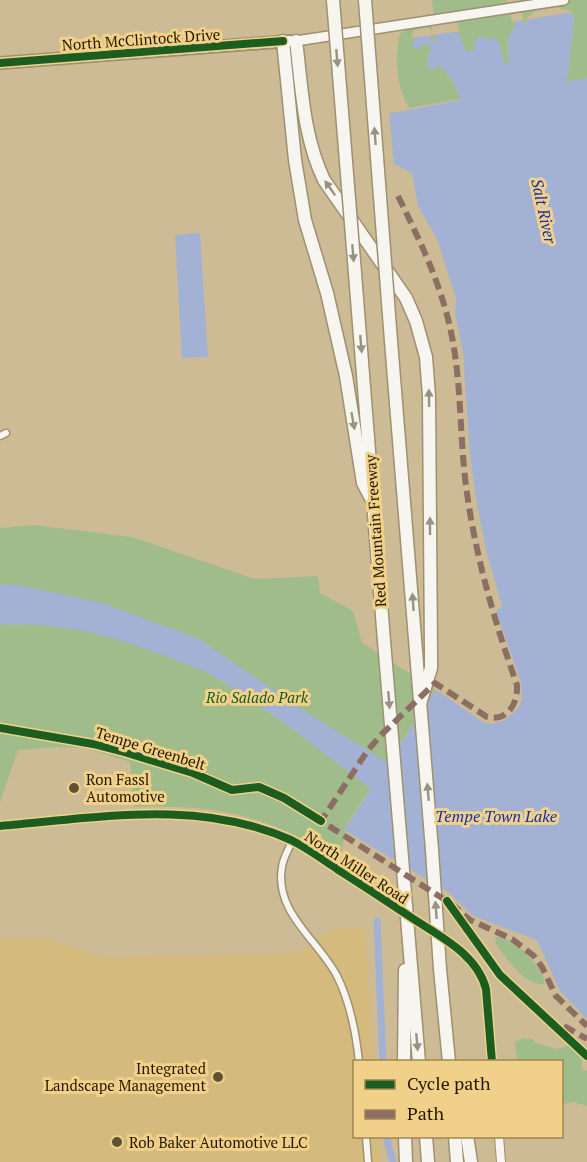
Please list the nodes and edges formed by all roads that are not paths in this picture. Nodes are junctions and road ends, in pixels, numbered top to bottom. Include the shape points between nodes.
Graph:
1 (333, 0) edge
2 (365, 0) edge
3 (564, 0) edge
4 (297, 40) junction
5 (283, 41) junction
6 (0, 63) edge
7 (374, 504) junction
8 (420, 704) junction
9 (0, 826) edge
10 (292, 841) junction
11 (409, 942) junction
12 (359, 1060) edge
13 (405, 1060) edge
14 (419, 1060) edge
15 (449, 1060) edge
16 (492, 1060) edge
17 (366, 1138) edge
18 (405, 1138) edge
19 (426, 1138) edge
20 (455, 1138) edge
21 (467, 1138) edge
22 (499, 1138) edge
23 (368, 1162) edge
24 (406, 1162) edge
25 (428, 1162) edge
26 (457, 1162) edge
27 (471, 1162) edge
28 (501, 1162) edge

1 -> 7 highway, Red Mountain Freeway, bridge
8 -> 2 highway, Red Mountain Freeway, bridge
3 - 4 main road, bridge
4 - 5 main road, North McClintock Drive
8 -> 4 highway via 431,668 426,357 406,298 324,180 315,161 307,133
5 - 6 main road, North McClintock Drive
5 -> 7 highway via 305,220 346,376 363,483
7 -> 11 highway, Red Mountain Freeway, bridge
15 -> 8 highway, Red Mountain Freeway, bridge
9 - 10 street, North Miller Road via 180,813 239,822
10 - 12 street via 282,866 284,897 288,909 331,965 346,995
10 - 16 street, North Miller Road via 473,961 484,978
11 - 13 highway via 404,979
11 -> 14 highway, Red Mountain Freeway
17 - 23 street
18 - 24 highway
19 - 25 highway
20 - 26 highway
21 - 27 highway
22 - 28 street

